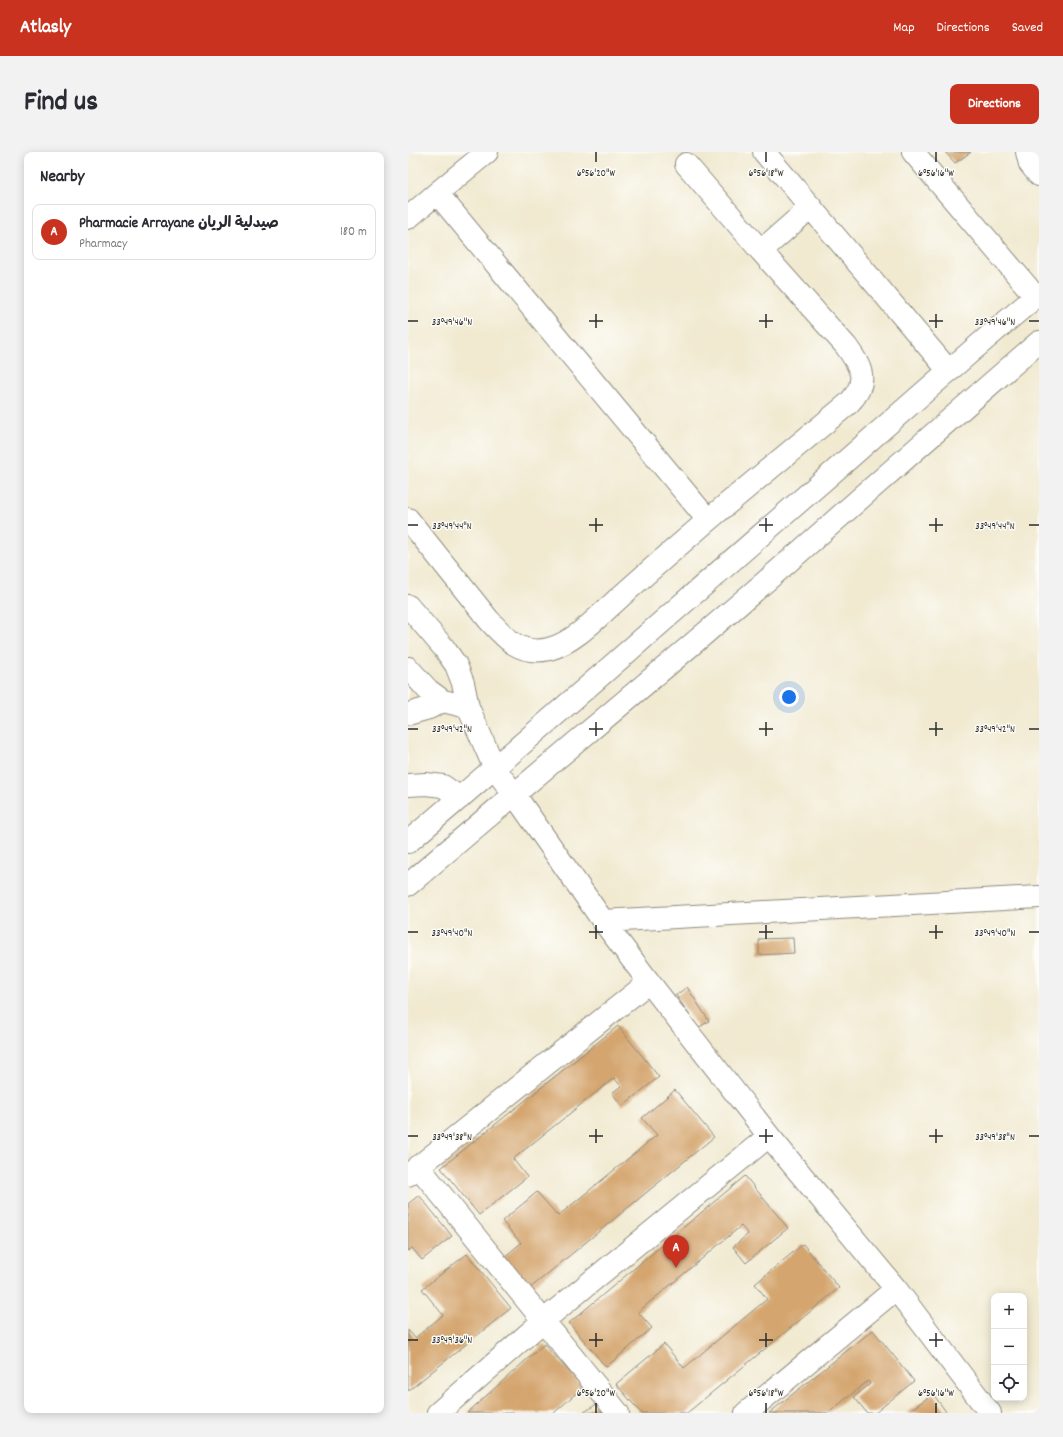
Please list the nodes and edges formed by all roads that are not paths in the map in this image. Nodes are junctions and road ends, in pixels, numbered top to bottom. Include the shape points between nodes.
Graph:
1 (487, 152) edge
2 (764, 152) edge
3 (913, 152) edge
4 (1027, 152) edge
5 (686, 164) dead end
6 (1039, 175) edge
7 (437, 193) junction
8 (811, 207) junction
9 (408, 218) edge
10 (761, 251) junction
11 (1038, 296) edge
12 (1039, 342) edge
13 (949, 371) junction
14 (408, 519) edge
15 (708, 520) junction
16 (408, 606) edge
17 (408, 668) edge
18 (443, 701) junction
19 (468, 707) junction
20 (408, 714) edge
21 (495, 769) junction
22 (408, 785) edge
23 (514, 794) junction
24 (460, 798) junction
25 (408, 842) edge
26 (408, 885) edge
27 (1039, 897) edge
28 (603, 921) junction
29 (649, 982) junction
30 (769, 1136) junction
31 (413, 1171) edge
32 (896, 1290) junction
33 (543, 1321) junction
34 (438, 1413) edge
35 (618, 1413) edge
36 (746, 1413) edge
37 (990, 1413) edge

1 - 7 street
2 - 8 street
3 - 11 street
4 - 6 street via 1030,164
5 - 10 street
7 - 9 street
7 - 15 street
8 - 10 street
8 - 13 street
10 - 15 street via 846,346 857,362 862,378 861,385 849,403
11 - 13 street
12 - 23 street via 765,581
13 - 21 street
14 - 15 street via 500,632 523,649 538,651 560,646 580,632
16 - 19 street via 456,665
17 - 18 street via 428,690
18 - 19 street
18 - 20 street via 430,708
19 - 21 street
21 - 23 street
21 - 24 street
22 - 24 street via 443,786
23 - 26 street
23 - 28 street
24 - 25 street
27 - 28 street
28 - 29 street
29 - 30 street
29 - 31 street
30 - 32 street
30 - 33 street
31 - 33 street
32 - 36 street
32 - 37 street
33 - 34 street
33 - 35 street

